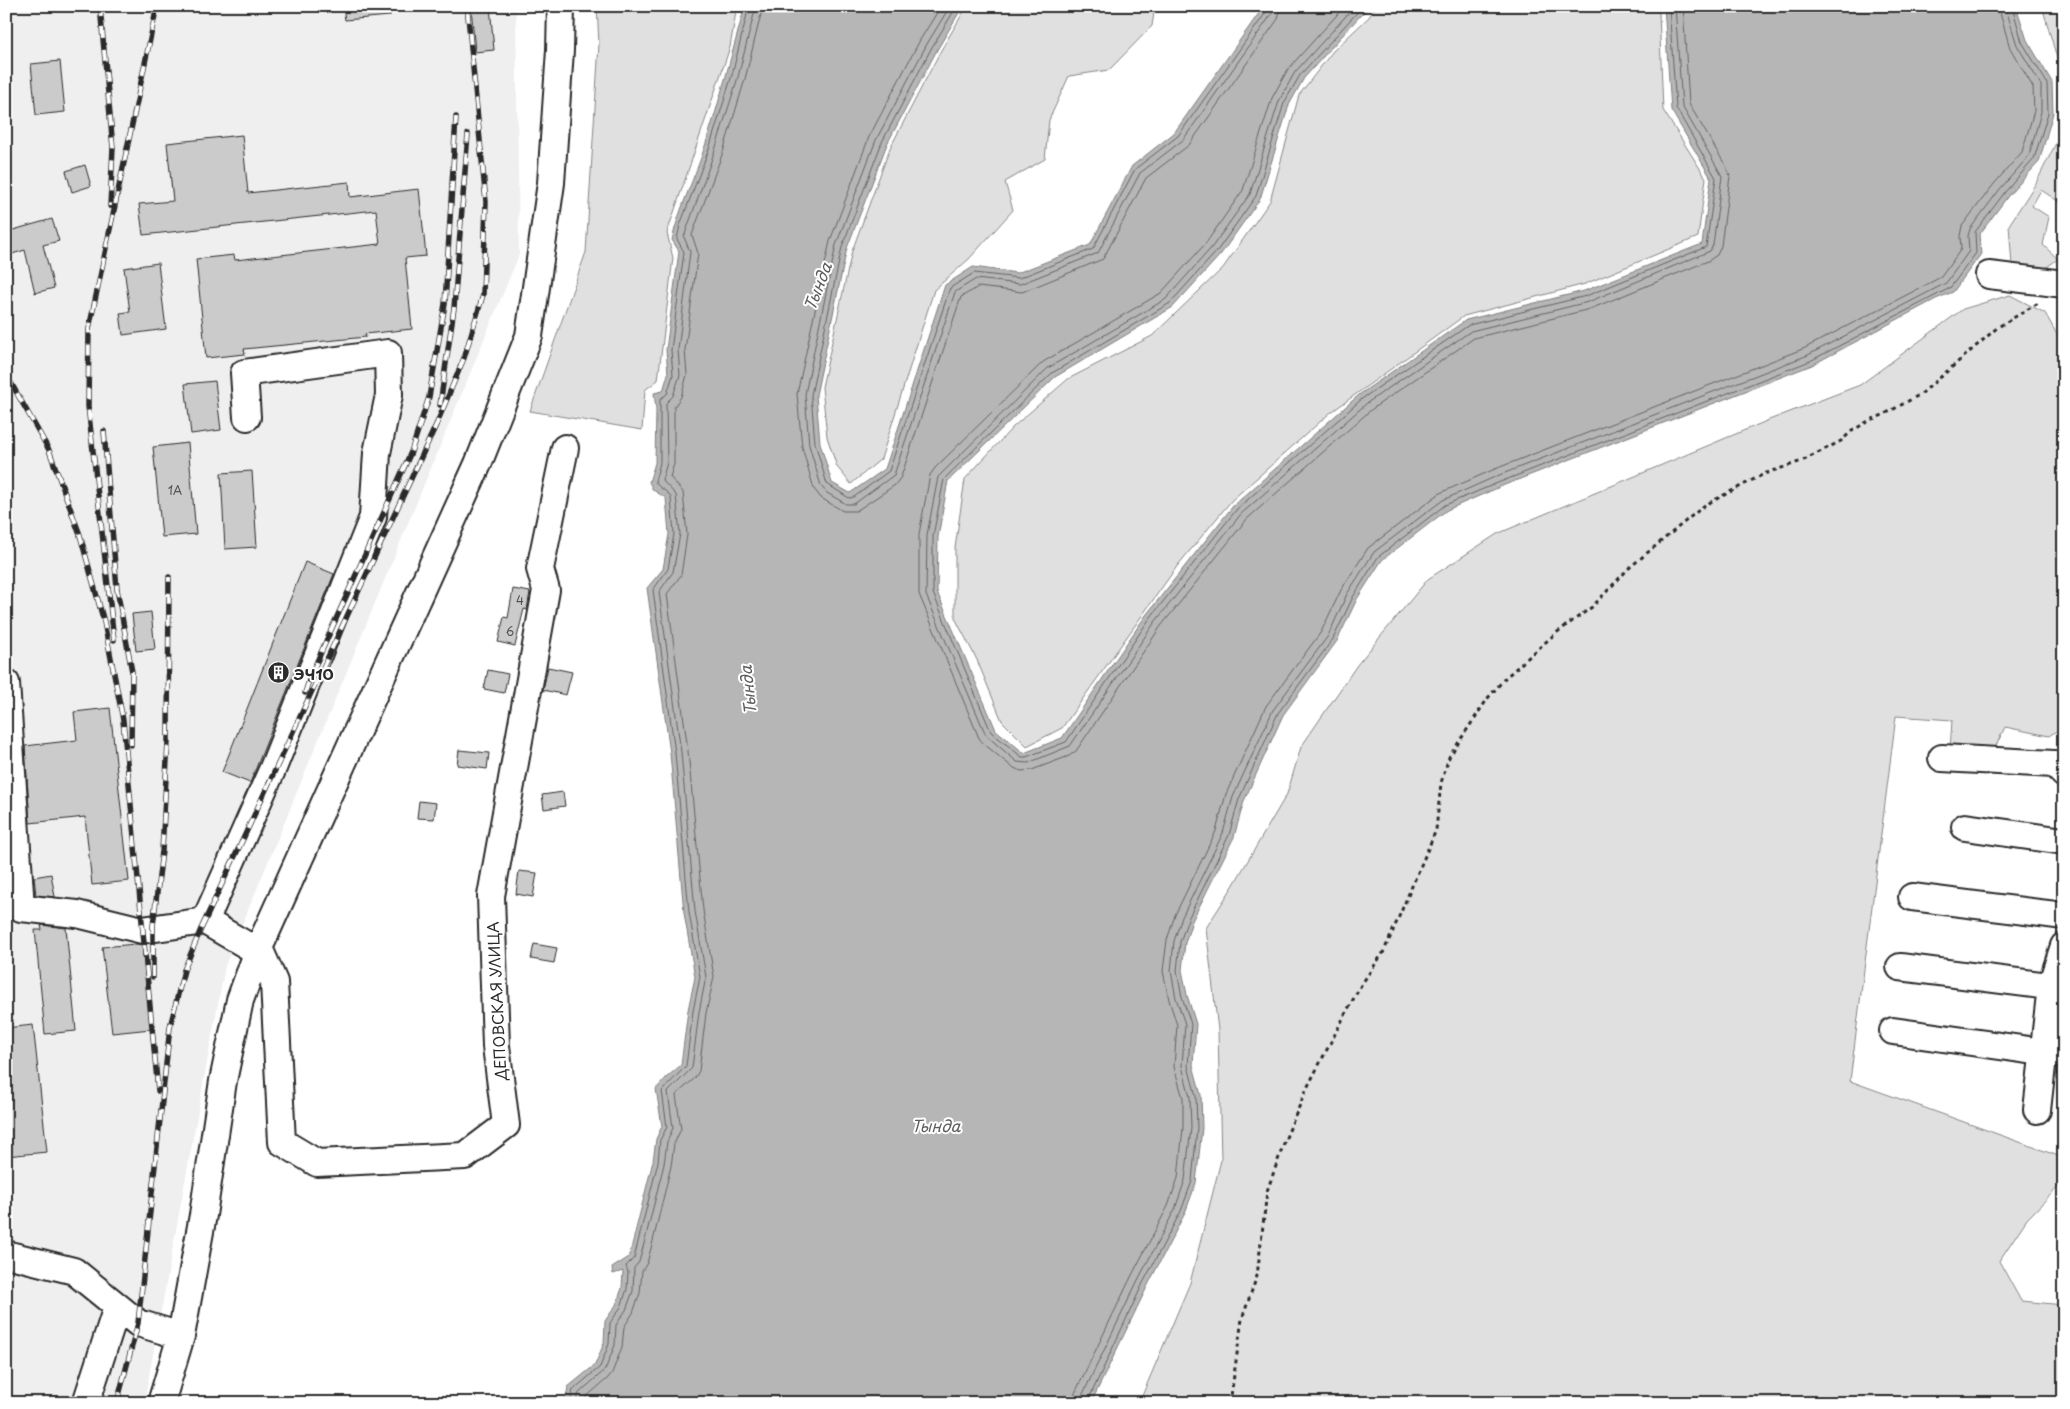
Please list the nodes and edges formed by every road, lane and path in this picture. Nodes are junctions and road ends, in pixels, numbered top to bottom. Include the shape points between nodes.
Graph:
1 (561, 6) edge
2 (1989, 275) dead end
3 (2056, 291) edge
4 (247, 417) dead end
5 (565, 448) dead end
6 (6, 683) edge
7 (1942, 758) dead end
8 (2064, 774) edge
9 (1965, 827) dead end
10 (2064, 841) edge
11 (1912, 898) dead end
12 (2064, 916) edge
13 (205, 921) junction
14 (2064, 946) edge
15 (259, 948) junction
16 (1900, 967) dead end
17 (2057, 987) edge
18 (1893, 1031) dead end
19 (2053, 1053) edge
20 (2037, 1110) dead end
21 (6, 1254) edge
22 (117, 1307) junction
23 (181, 1336) junction
24 (86, 1403) edge
25 (161, 1403) edge
26 (1230, 1403) edge

1 - 15 street via 551,183 529,336 478,464
2 - 3 street
3 - 26 path via 1998,327 1922,394 1870,420 1841,441 1802,461 1764,474 1705,506 1629,568 1592,607 1511,672 1488,698 1449,757 1440,783 1436,830 1392,934 1348,1008 1308,1086 1281,1149 1266,1191 1257,1276 1242,1320
4 - 13 street via 244,373 388,353 389,395 377,453 373,517 273,768
5 - 15 street, ДЕПОВСКАЯ УЛИЦА via 540,569 546,590 491,896 496,1046 506,1125 464,1156 317,1163 282,1142 274,982
6 - 13 street via 21,908 77,914 142,930
7 - 8 street via 2054,764
9 - 10 street
11 - 12 street
13 - 15 street via 255,950 256,946
14 - 17 street
15 - 23 street via 240,1000 223,1081
16 - 17 street
17 - 19 street
18 - 19 street
19 - 20 street
21 - 22 street via 74,1272
22 - 23 street via 138,1324
22 - 24 street
23 - 25 street

